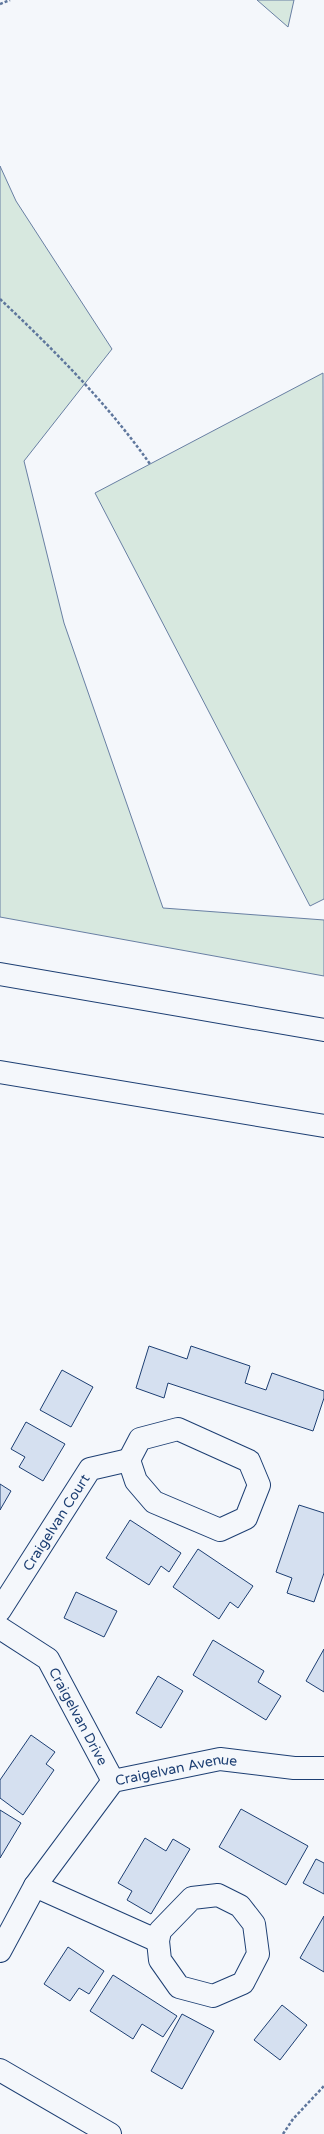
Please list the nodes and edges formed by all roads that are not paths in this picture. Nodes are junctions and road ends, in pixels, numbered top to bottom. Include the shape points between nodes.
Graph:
1 (0, 974) edge
2 (324, 1030) edge
3 (0, 1072) edge
4 (324, 1126) edge
5 (129, 1460) junction
6 (0, 1610) edge
7 (0, 1628) edge
8 (324, 1768) edge
9 (113, 1781) junction
10 (35, 1886) junction
11 (158, 1941) junction
12 (0, 1952) edge
13 (0, 2070) edge
14 (110, 2134) edge

1 - 2 main road
3 - 4 main road
5 - 5 main road via 140,1439 178,1429 249,1461 259,1485 246,1518 220,1530 154,1502 136,1481
5 - 6 main road, Craigelvan Court via 90,1469
7 - 9 main road, Craigelvan Drive via 48,1659
8 - 9 main road, Craigelvan Avenue via 294,1768 220,1759
9 - 10 main road, Craigelvan Avenue
10 - 11 main road
10 - 12 main road, Craigelvan Avenue
11 - 11 main road via 160,1931 192,1898 218,1895 240,1906 254,1924 258,1954 243,1983 213,1996 179,1987 160,1960
13 - 14 main road

